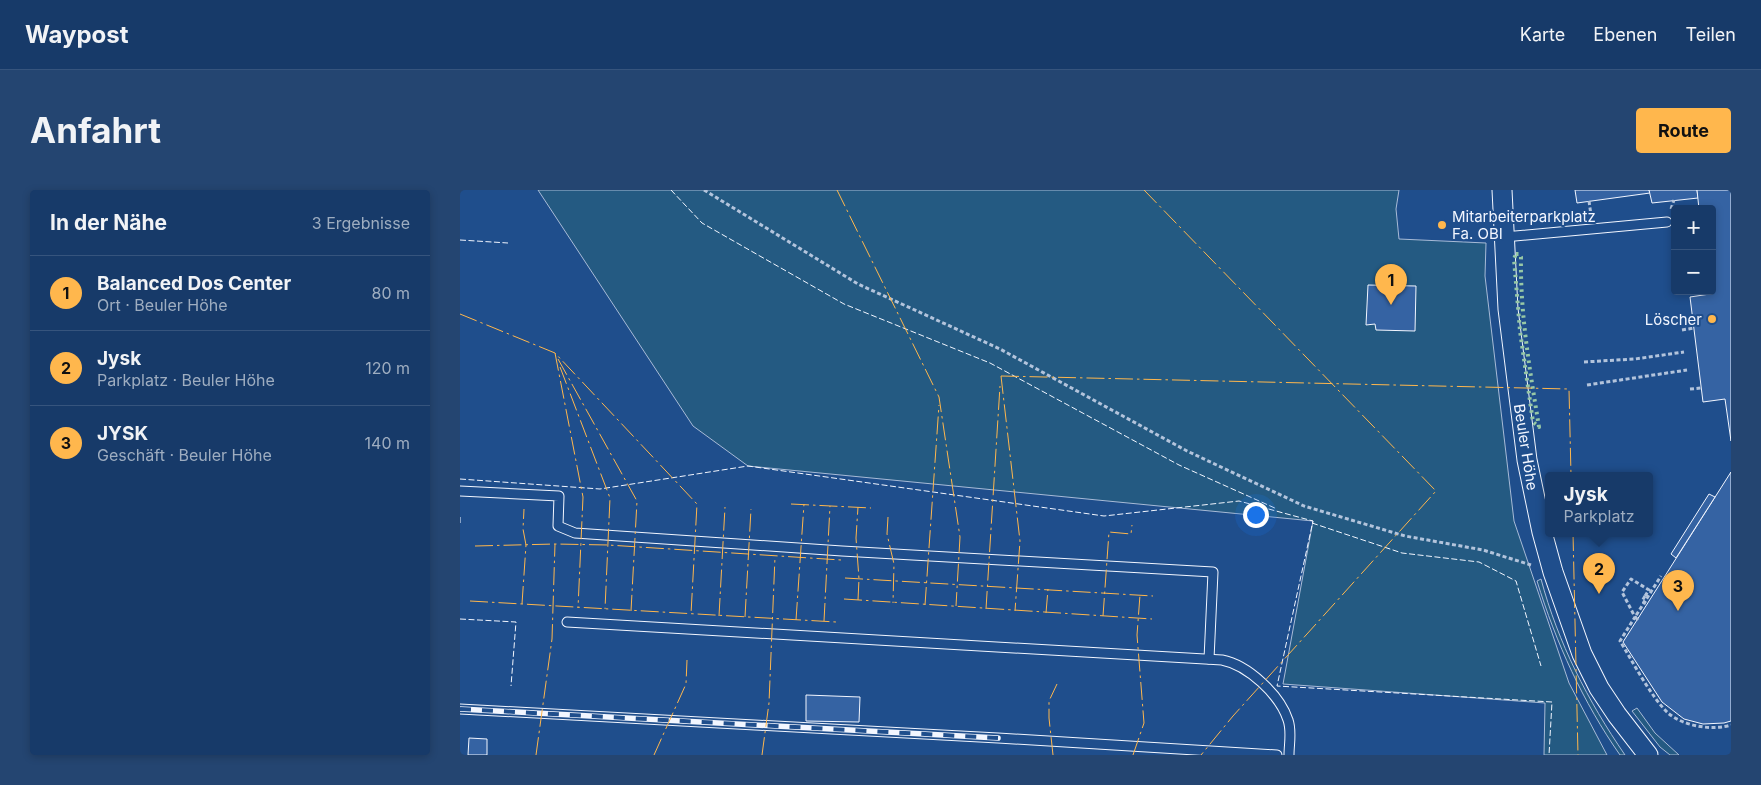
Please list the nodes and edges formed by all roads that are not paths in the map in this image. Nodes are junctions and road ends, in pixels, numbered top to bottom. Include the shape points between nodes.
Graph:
1 (1502, 190) edge
2 (1667, 222) dead end
3 (1503, 237) junction
4 (460, 491) edge
5 (567, 622) dead end
6 (1209, 659) junction
7 (460, 708) edge
8 (1643, 748) edge
9 (1277, 755) edge
10 (1288, 755) edge
11 (1654, 755) edge

1 - 3 street, Beuler Höhe
2 - 3 lane
3 - 8 street, Beuler Höhe via 1508,309 1526,451 1533,495 1553,572 1582,654 1599,688
4 - 6 lane via 559,496 558,526 575,533 1213,572
5 - 6 lane
6 - 10 lane via 1241,666 1276,698 1289,721
7 - 9 lane
8 - 11 street, Beuler Höhe

